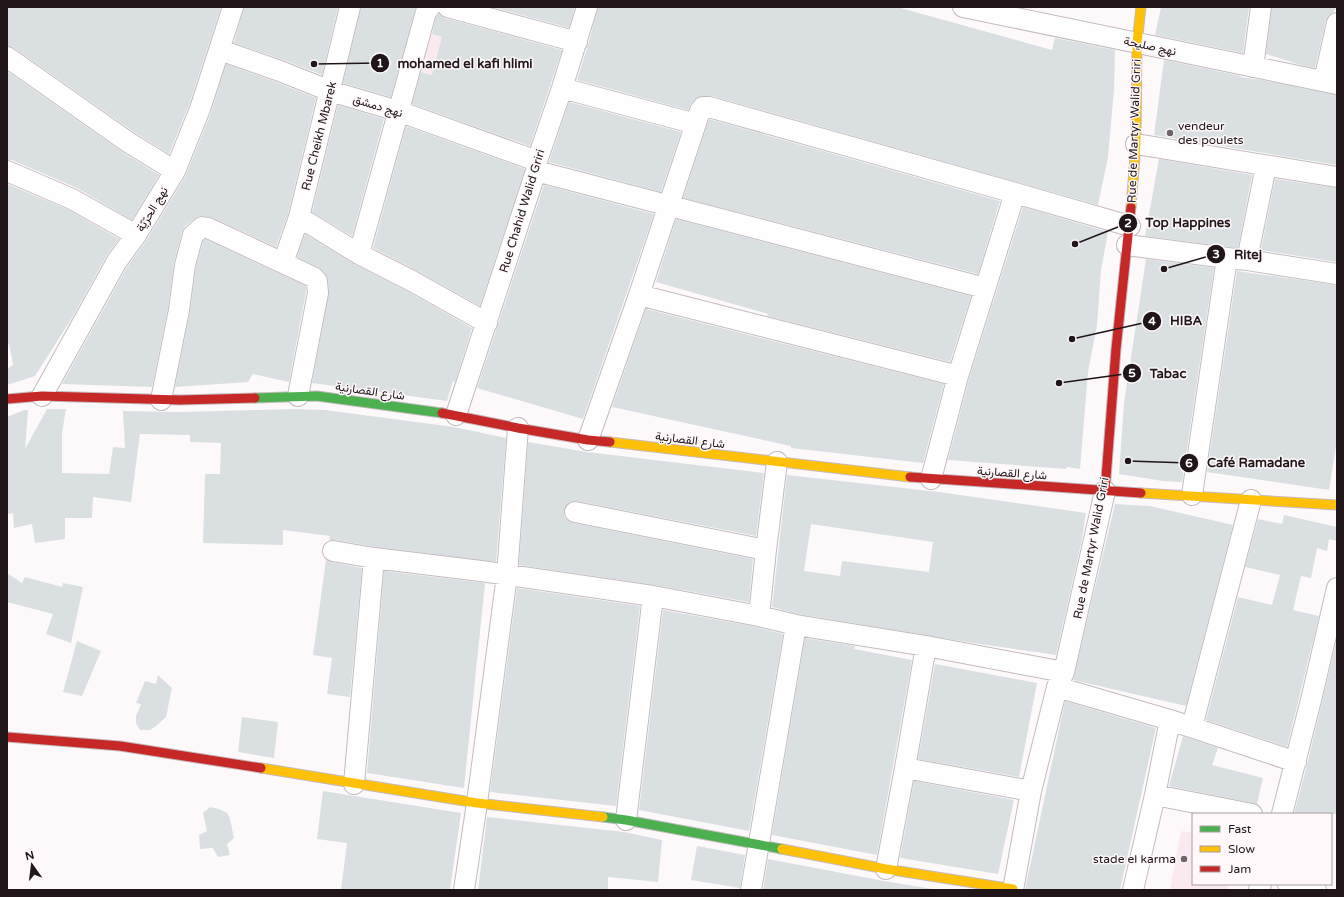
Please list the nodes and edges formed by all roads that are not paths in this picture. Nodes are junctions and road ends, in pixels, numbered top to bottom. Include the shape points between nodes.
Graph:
1 (233, 7) edge
2 (350, 7) edge
3 (430, 7) edge
4 (448, 7) edge
5 (588, 7) edge
6 (963, 7) edge
7 (1141, 7) edge
8 (1261, 7) edge
9 (1337, 23) edge
10 (577, 42) junction
11 (1137, 43) junction
12 (220, 50) junction
13 (7, 57) edge
14 (1253, 67) junction
15 (1330, 83) edge
16 (562, 88) junction
17 (330, 91) junction
18 (398, 111) junction
19 (696, 124) junction
20 (1136, 144) junction
21 (536, 166) junction
22 (1266, 166) junction
23 (7, 171) edge
24 (175, 172) junction
25 (1337, 177) edge
26 (1015, 193) junction
27 (669, 206) junction
28 (299, 217) junction
29 (136, 235) junction
30 (1128, 236) junction
31 (359, 254) junction
32 (1237, 259) junction
33 (283, 263) junction
34 (1337, 274) edge
35 (985, 288) junction
36 (639, 295) junction
37 (487, 323) junction
38 (958, 376) junction
39 (42, 396) junction
40 (298, 396) junction
41 (7, 399) edge
42 (161, 400) junction
43 (456, 415) junction
44 (518, 428) junction
45 (588, 440) junction
46 (778, 462) junction
47 (931, 479) junction
48 (1105, 492) junction
49 (1192, 495) junction
50 (1251, 500) junction
51 (1337, 505) edge
52 (575, 512) dead end
53 (766, 550) junction
54 (333, 551) dead end
55 (374, 558) junction
56 (507, 575) junction
57 (1337, 588) edge
58 (653, 596) junction
59 (759, 616) junction
60 (796, 625) junction
61 (926, 646) junction
62 (1061, 679) junction
63 (1170, 720) junction
64 (1192, 728) junction
65 (7, 737) edge
66 (1296, 762) junction
67 (905, 768) junction
68 (354, 784) junction
69 (1031, 791) junction
70 (1156, 796) junction
71 (477, 803) junction
72 (1247, 813) edge
73 (1282, 813) edge
74 (626, 820) junction
75 (759, 845) junction
76 (886, 869) junction
77 (1293, 885) edge
78 (1013, 889) edge
79 (464, 890) edge
80 (751, 890) edge
81 (1133, 890) edge
82 (1316, 890) edge

1 - 12 street, نهج الحرّيّة
2 - 17 street, Rue Cheikh Mbarek
3 - 18 street via 426,12
4 - 10 street
5 - 10 street, Rue Chahid Walid Griri
6 - 11 street, نهج صليحة
7 - 11 street, Rue de Martyr Walid Griri
8 - 14 street
9 - 15 street
10 - 16 street, Rue Chahid Walid Griri
11 - 14 street, نهج صليحة
11 - 20 street, Rue de Martyr Walid Griri
12 - 17 street, نهج دمشق via 280,70
12 - 24 street, نهج الحرّيّة
13 - 24 street
14 - 15 street, نهج صليحة
16 - 19 street
16 - 21 street, Rue Chahid Walid Griri
17 - 18 street, نهج دمشق
17 - 28 street, Rue Cheikh Mbarek
18 - 21 street, نهج دمشق
18 - 31 street
19 - 26 street via 700,111 709,107
19 - 27 street
20 - 22 street
20 - 30 street, Rue de Martyr Walid Griri
21 - 27 street, نهج دمشق
21 - 37 street, Rue Chahid Walid Griri
22 - 25 street
22 - 32 street
23 - 29 street via 72,199
24 - 29 street, نهج الحرّيّة
26 - 30 street
26 - 35 street
27 - 35 street, نهج دمشق
27 - 36 street
28 - 31 street
28 - 33 street, Rue Cheikh Mbarek
29 - 39 street, نهج الحرّيّة via 117,261
30 - 32 street
30 - 48 street, Rue de Martyr Walid Griri
31 - 37 street
32 - 34 street
32 - 49 street
33 - 40 street via 313,277 318,286
33 - 42 street via 208,228 202,227 193,235 185,265
35 - 38 street
36 - 38 street
36 - 45 street
37 - 43 street, Rue Chahid Walid Griri
38 - 47 street
39 - 41 street, شارع القصارنية
39 - 42 street, شارع القصارنية
40 - 42 street, شارع القصارنية
40 - 43 street, شارع القصارنية via 317,396
43 - 44 street, شارع القصارنية
44 - 45 street, شارع القصارنية
44 - 56 street
45 - 46 street, شارع القصارنية
46 - 47 street, شارع القصارنية
46 - 53 street
47 - 48 street, شارع القصارنية
48 - 49 street, شارع القصارنية
48 - 62 street, Rue de Martyr Walid Griri
49 - 50 street, شارع القصارنية
50 - 51 street, شارع القصارنية
50 - 64 street
52 - 53 street
53 - 59 street
54 - 55 street
55 - 56 street
55 - 68 street
56 - 58 street
56 - 71 street
57 - 66 street
58 - 59 street
58 - 74 street
59 - 60 street
60 - 61 street
60 - 75 street
61 - 62 street
61 - 67 street
62 - 63 street
62 - 69 street, Rue de Martyr Walid Griri
63 - 64 street
63 - 70 street
64 - 66 street
65 - 68 street via 120,746
66 - 73 street
67 - 69 street
67 - 76 street
68 - 71 street
69 - 78 street, Rue de Martyr Walid Griri
70 - 72 street
70 - 81 street
71 - 74 street
71 - 79 street
74 - 75 street
75 - 76 street
75 - 80 street
76 - 78 street
77 - 82 street

